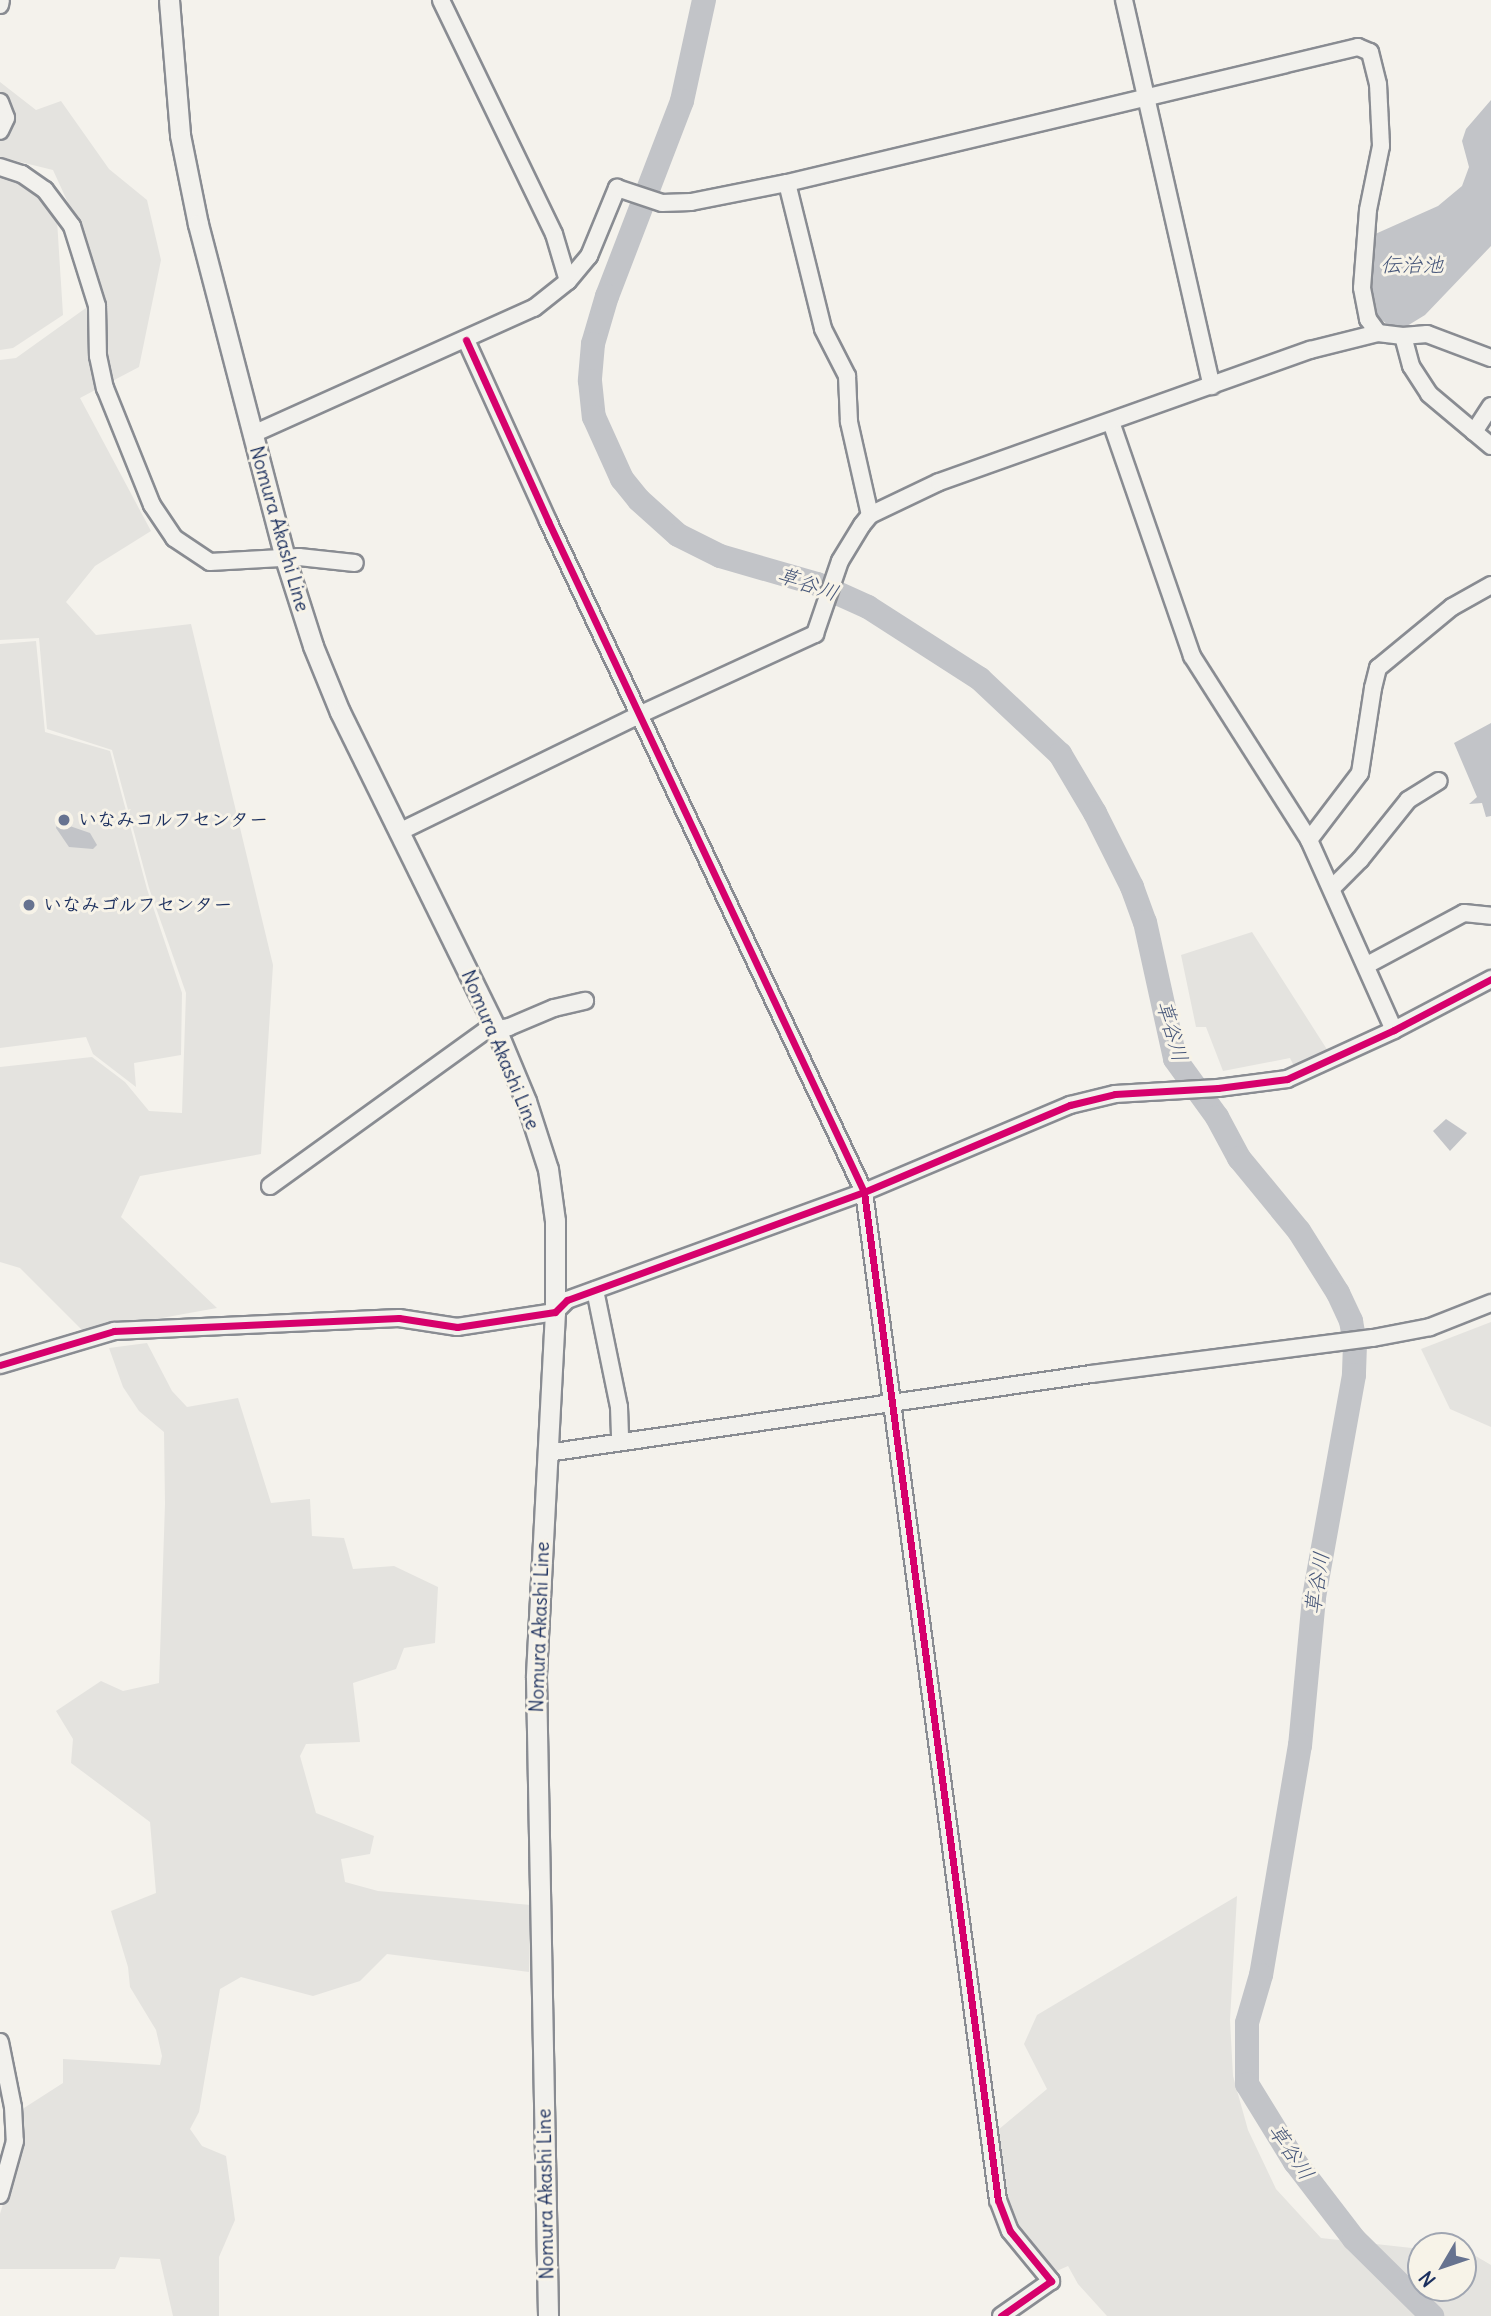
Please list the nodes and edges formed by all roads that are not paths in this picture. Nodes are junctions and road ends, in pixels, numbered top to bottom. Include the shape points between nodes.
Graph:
1 (1, 0) edge
2 (169, 0) edge
3 (441, 0) edge
4 (1124, 0) edge
5 (0, 5) edge
6 (1147, 99) junction
7 (0, 102) edge
8 (0, 131) edge
9 (0, 167) edge
10 (787, 183) junction
11 (568, 281) junction
12 (1378, 333) junction
13 (1403, 336) junction
14 (466, 340) junction
15 (1491, 358) edge
16 (1212, 386) junction
17 (1491, 406) edge
18 (1111, 422) junction
19 (1474, 432) junction
20 (253, 434) junction
21 (1491, 446) edge
22 (870, 515) junction
23 (285, 558) junction
24 (355, 563) dead end
25 (1491, 585) edge
26 (639, 715) junction
27 (1438, 780) dead end
28 (399, 832) junction
29 (1309, 840) junction
30 (1332, 888) junction
31 (1491, 916) edge
32 (1367, 965) junction
33 (1491, 979) edge
34 (585, 1000) dead end
35 (496, 1029) junction
36 (1394, 1030) junction
37 (270, 1186) dead end
38 (864, 1192) junction
39 (595, 1290) junction
40 (1491, 1303) edge
41 (555, 1312) junction
42 (0, 1364) edge
43 (894, 1404) junction
44 (620, 1442) junction
45 (547, 1453) junction
46 (0, 2042) edge
47 (0, 2195) edge
48 (548, 2316) edge
49 (1001, 2316) edge

1 - 5 street
2 - 20 main road, Nomura Akashi Line via 183,148
3 - 11 street via 554,234
4 - 6 street
6 - 10 street
6 - 12 street via 1358,47 1370,52 1378,85 1381,146 1368,210 1362,288 1368,319
6 - 16 street
7 - 8 street via 6,118
9 - 23 street via 22,174 45,190 72,226 97,306 98,356 106,388 152,505 174,538 210,562
10 - 11 street via 691,202 662,203 617,188 589,256
10 - 22 street via 823,329 847,376 849,422
11 - 14 street via 534,308
12 - 13 street
12 - 16 street via 1310,349
13 - 15 street via 1427,334
13 - 19 street via 1411,366 1429,394
14 - 20 street
14 - 26 street
16 - 18 street
17 - 19 street
18 - 22 street via 939,482
18 - 29 street via 1192,656
19 - 21 street
20 - 23 main road, Nomura Akashi Line
22 - 26 street via 841,561 815,634
23 - 24 street
23 - 28 main road, Nomura Akashi Line via 340,712
25 - 29 street via 1452,607 1378,668 1360,773
26 - 28 street
26 - 38 street
27 - 30 street via 1408,800
28 - 35 main road, Nomura Akashi Line
29 - 30 street
30 - 32 street
31 - 32 street via 1464,913
32 - 36 street
33 - 36 street
34 - 35 street
35 - 37 street via 485,1031
35 - 41 main road, Nomura Akashi Line via 548,1169 555,1221
36 - 38 street via 1287,1079 1115,1094 1070,1105
38 - 39 street
38 - 43 street
39 - 41 street via 567,1300
39 - 44 street via 619,1407
40 - 43 street via 1430,1327 1373,1338
41 - 42 street via 457,1327 399,1318 114,1331
41 - 45 main road, Nomura Akashi Line
43 - 44 street
43 - 49 street via 998,2200 1010,2231 1051,2281
44 - 45 street
45 - 48 main road, Nomura Akashi Line via 536,1678
46 - 47 street via 15,2141

